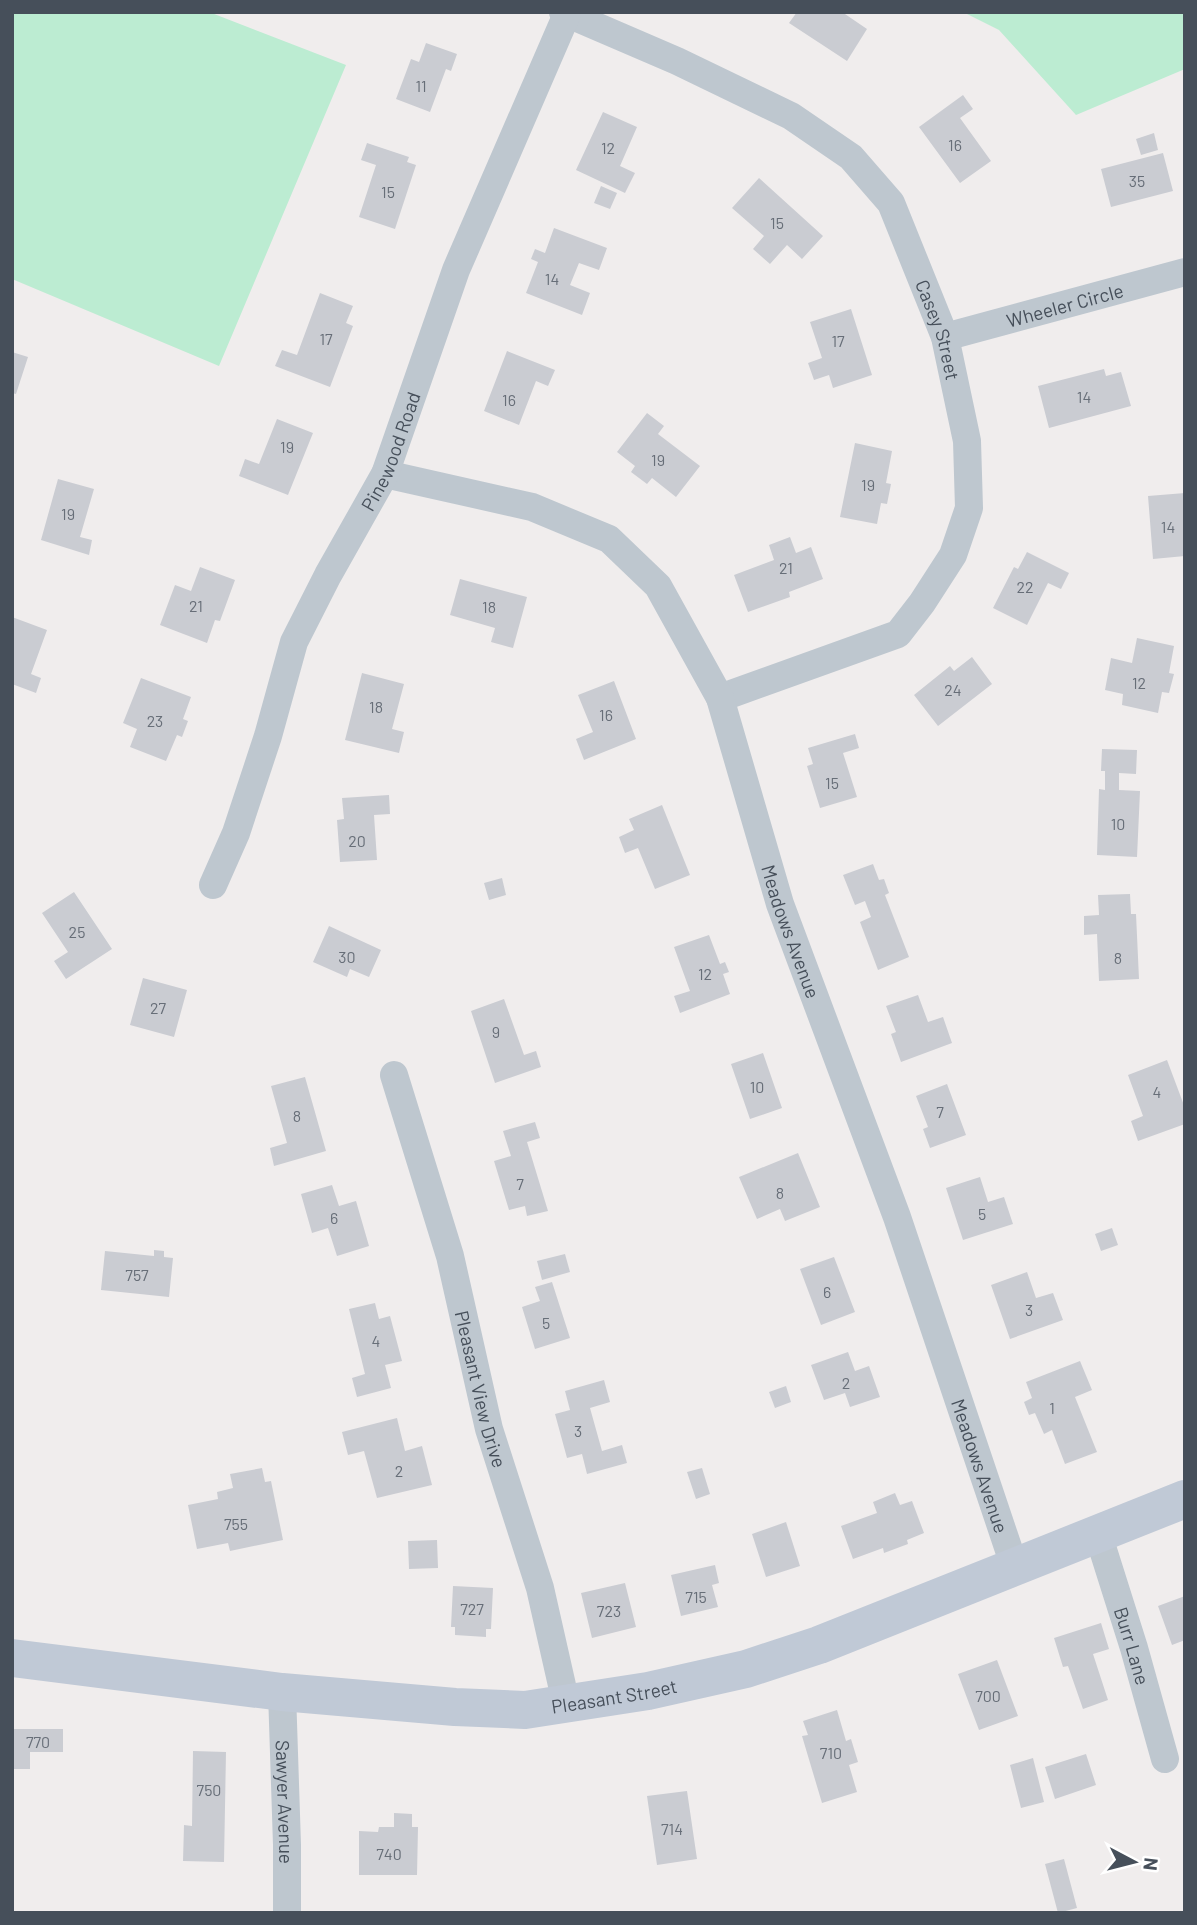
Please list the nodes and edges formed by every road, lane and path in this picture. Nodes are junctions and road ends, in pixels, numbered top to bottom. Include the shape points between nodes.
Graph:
1 (566, 13) edge
2 (1185, 272) edge
3 (945, 337) junction
4 (386, 474) junction
5 (720, 698) junction
6 (213, 885) dead end
7 (394, 1075) dead end
8 (1185, 1499) edge
9 (1098, 1534) junction
10 (1015, 1568) junction
11 (12, 1658) edge
12 (282, 1692) junction
13 (566, 1703) junction
14 (1166, 1759) dead end
15 (287, 1913) edge

1 - 3 street, Casey Street via 791,116 851,158 891,203
1 - 4 street, Pinewood Road via 456,270
2 - 3 street, Wheeler Circle
3 - 5 street, Casey Street via 968,454 969,508 953,555 898,634
4 - 5 street, Meadows Avenue via 532,507 608,539 658,586
4 - 6 street, Pinewood Road via 295,642 236,833
5 - 10 street, Meadows Avenue via 780,904 897,1217
7 - 13 street, Pleasant View Drive via 450,1256 489,1429 540,1588
8 - 9 main road, Pleasant Street
9 - 10 main road, Pleasant Street
9 - 14 street, Burr Lane
10 - 13 main road, Pleasant Street via 746,1669
11 - 12 main road, Pleasant Street
12 - 13 main road, Pleasant Street via 525,1710
12 - 15 street, Sawyer Avenue

